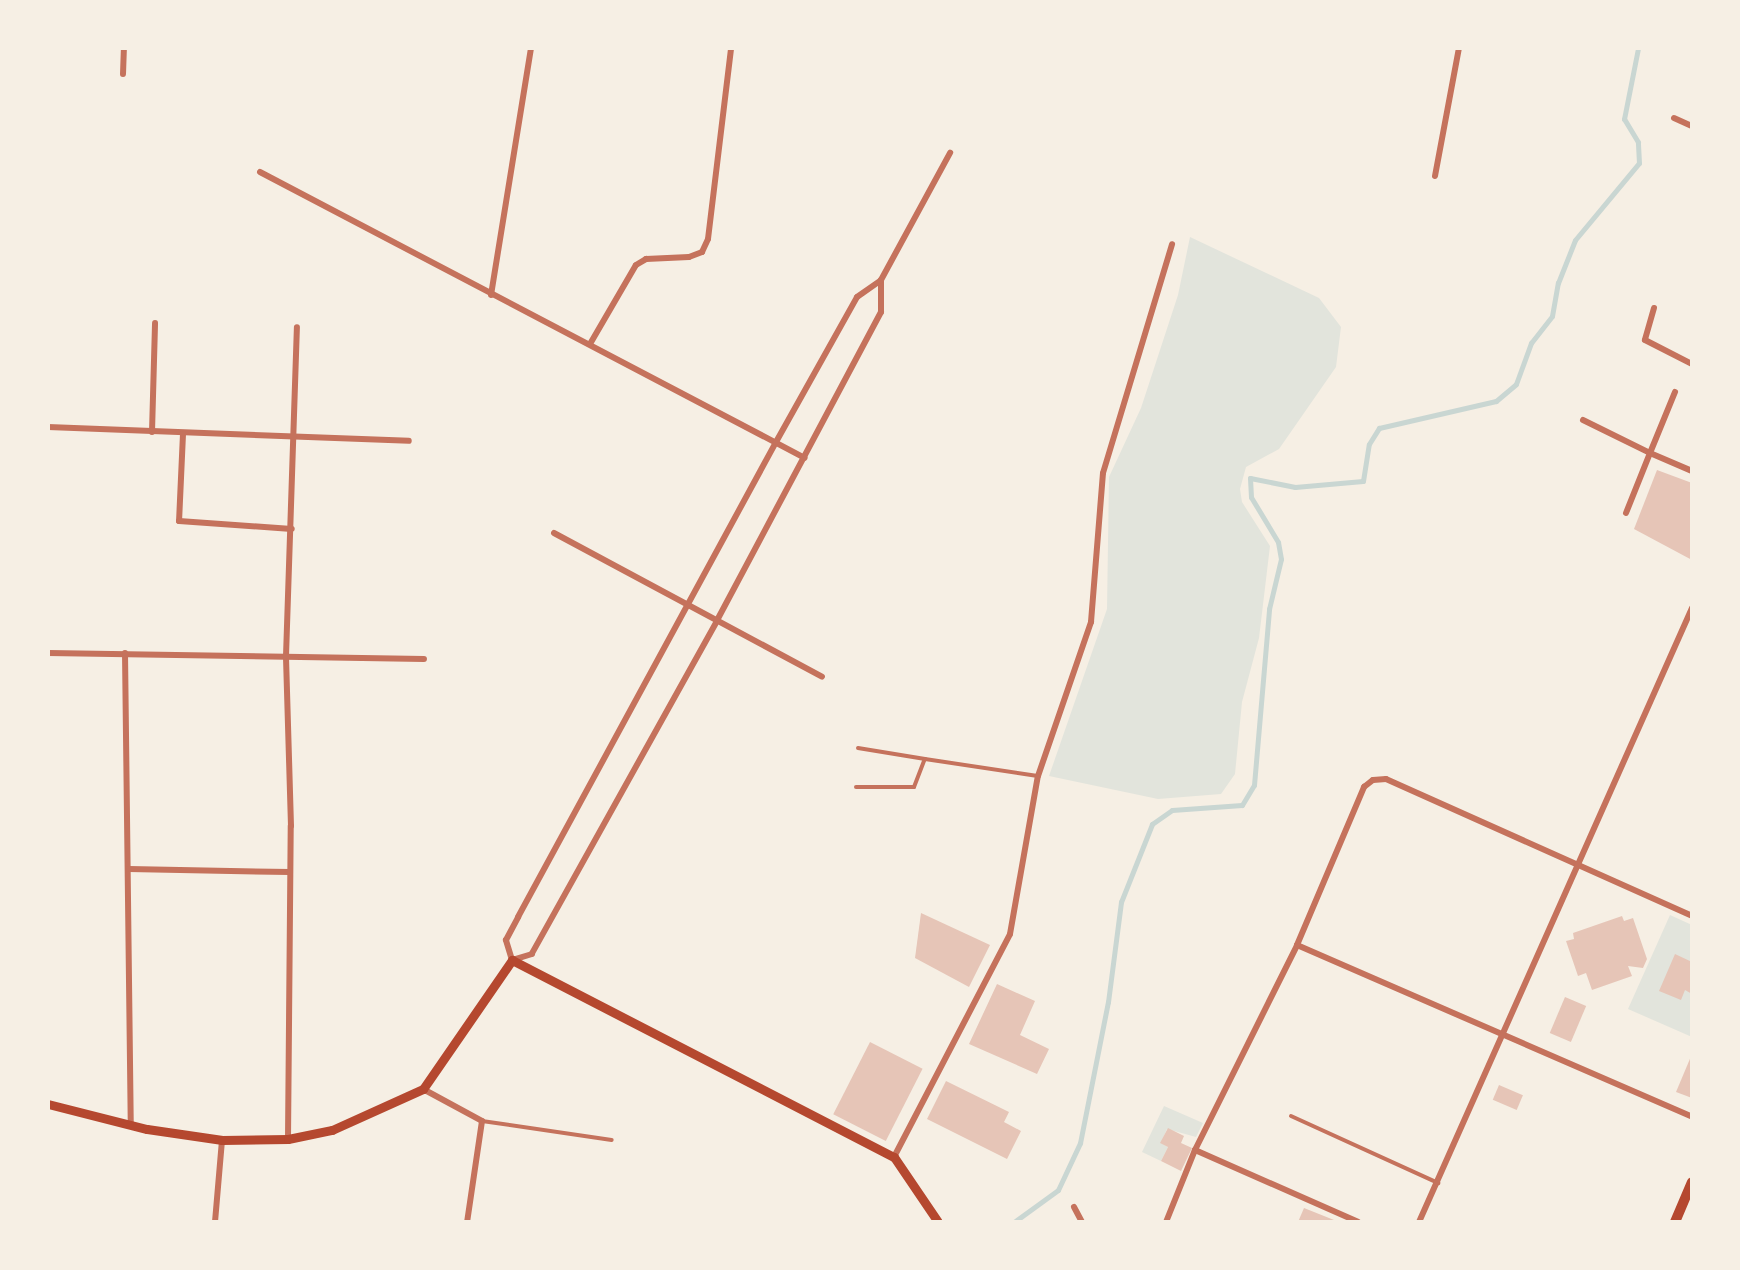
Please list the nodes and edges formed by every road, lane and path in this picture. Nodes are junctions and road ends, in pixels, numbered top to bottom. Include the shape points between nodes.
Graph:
1 (124, 48) edge
2 (532, 48) edge
3 (731, 48) edge
4 (1459, 48) edge
5 (123, 74) dead end
6 (1674, 118) dead end
7 (1692, 126) edge
8 (950, 154) dead end
9 (260, 172) dead end
10 (1435, 176) dead end
11 (48, 199) edge
12 (48, 222) edge
13 (1172, 244) dead end
14 (881, 280) junction
15 (491, 294) junction
16 (1654, 308) dead end
17 (155, 323) dead end
18 (297, 326) dead end
19 (590, 344) junction
20 (1692, 364) edge
21 (1675, 392) dead end
22 (1583, 420) dead end
23 (48, 427) edge
24 (152, 432) junction
25 (183, 434) junction
26 (292, 440) junction
27 (409, 441) dead end
28 (776, 442) junction
29 (1650, 454) junction
30 (804, 458) junction
31 (1692, 472) edge
32 (1626, 513) dead end
33 (292, 529) junction
34 (554, 533) dead end
35 (689, 605) junction
36 (1692, 608) edge
37 (718, 621) junction
38 (48, 653) edge
39 (125, 653) junction
40 (286, 656) junction
41 (424, 659) dead end
42 (822, 677) dead end
43 (858, 748) dead end
44 (925, 759) junction
45 (1038, 776) junction
46 (856, 787) dead end
47 (1578, 864) junction
48 (129, 869) junction
49 (290, 872) junction
50 (1692, 916) edge
51 (1296, 945) junction
52 (512, 960) junction
53 (1503, 1035) junction
54 (424, 1088) junction
55 (48, 1104) edge
56 (1290, 1116) dead end
57 (1692, 1117) edge
58 (482, 1121) junction
59 (131, 1126) junction
60 (288, 1139) junction
61 (222, 1140) junction
62 (612, 1140) dead end
63 (1196, 1150) junction
64 (894, 1156) junction
65 (1438, 1182) junction
66 (1692, 1182) edge
67 (1074, 1207) dead end
68 (215, 1222) edge
69 (468, 1222) edge
70 (938, 1222) edge
71 (1082, 1222) edge
72 (1166, 1222) edge
73 (1358, 1222) edge
74 (1419, 1222) edge
75 (1675, 1222) edge

1 - 5 street
2 - 15 street
3 - 19 street via 702,252 636,265
4 - 10 street
6 - 7 street
8 - 14 street
9 - 15 street
11 - 12 lane
13 - 45 street via 1103,474 1091,622
14 - 28 street via 856,297
14 - 30 street via 881,312
15 - 19 street
16 - 20 street via 1645,340
17 - 24 street
18 - 26 street
19 - 28 street
21 - 29 street
22 - 29 street
23 - 24 street
24 - 25 street
25 - 26 street
25 - 33 street via 179,521
26 - 27 street
26 - 33 street
28 - 30 street
28 - 35 street
29 - 31 street
29 - 32 street
30 - 37 street
33 - 40 street
34 - 35 street
35 - 37 street
35 - 52 street via 506,940
36 - 47 street
37 - 42 street
37 - 52 street via 532,954
38 - 39 street
39 - 40 street
39 - 48 street
40 - 41 street
40 - 49 street
43 - 44 lane
44 - 45 lane
44 - 46 lane via 914,788
45 - 64 street via 1010,934
47 - 50 street
47 - 51 street via 1386,779 1364,787
47 - 53 street
48 - 49 street
48 - 59 street
49 - 60 street
51 - 53 street
51 - 63 street
52 - 54 main road
52 - 64 main road
53 - 57 street
53 - 65 street
54 - 58 street
54 - 60 main road via 332,1130
55 - 59 main road
56 - 65 lane
58 - 62 lane
58 - 69 street
59 - 61 main road
60 - 61 main road
61 - 68 street
63 - 72 street
63 - 73 street
64 - 70 main road
65 - 74 street
66 - 75 main road
67 - 71 street

